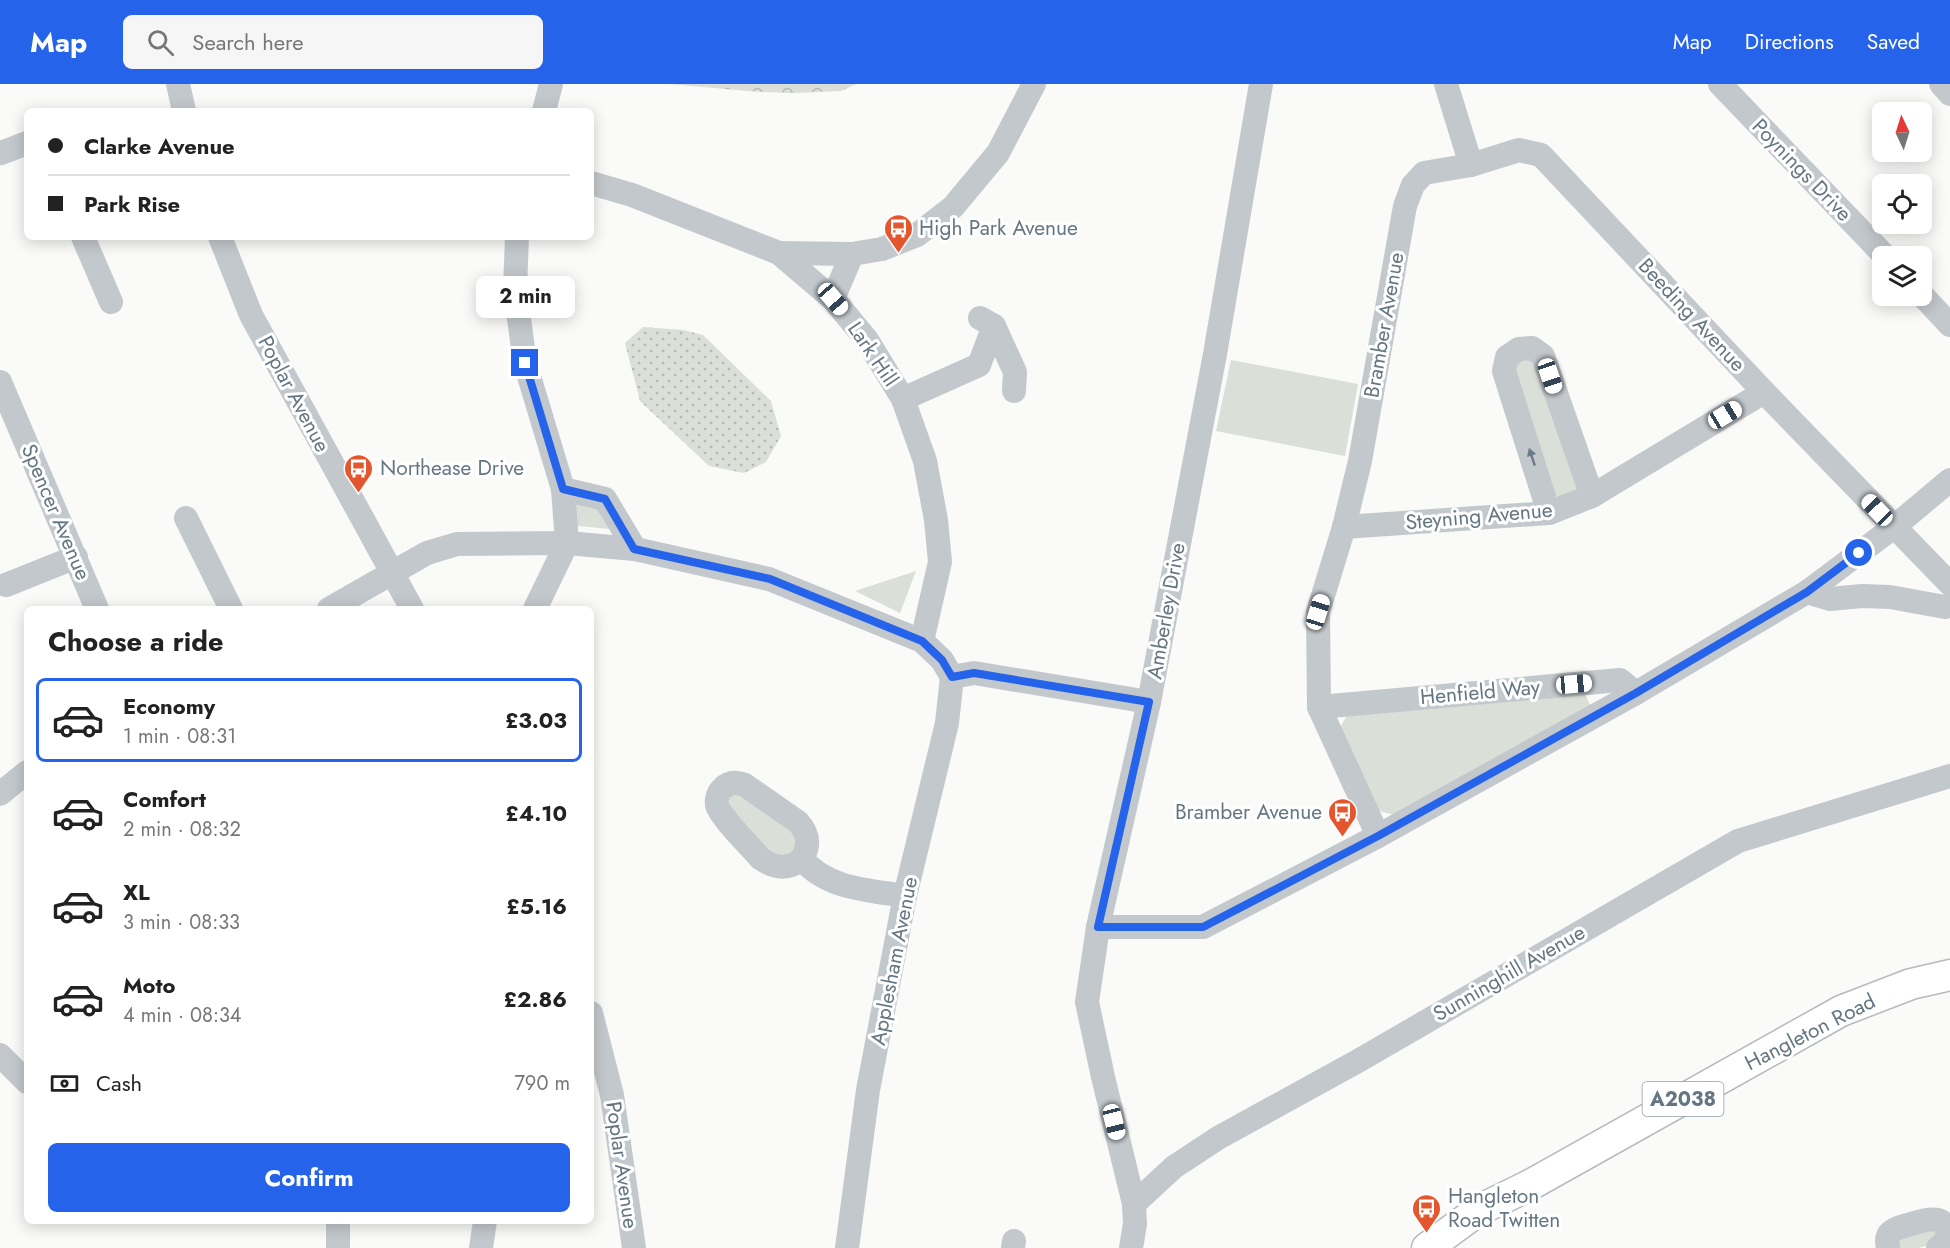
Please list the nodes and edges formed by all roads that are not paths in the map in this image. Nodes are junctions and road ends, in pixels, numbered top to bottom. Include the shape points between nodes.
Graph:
1 (178, 84) edge
2 (551, 84) edge
3 (1034, 84) edge
4 (1261, 84) edge
5 (1446, 84) edge
6 (1720, 84) edge
7 (1941, 84) edge
8 (1950, 94) edge
9 (183, 108) edge
10 (545, 108) edge
11 (24, 144) edge
12 (0, 152) edge
13 (1472, 165) junction
14 (594, 184) edge
15 (84, 240) edge
16 (221, 240) edge
17 (517, 240) edge
18 (1875, 246) edge
19 (779, 253) junction
20 (852, 254) junction
21 (833, 299) junction
22 (111, 303) dead end
23 (1932, 306) edge
24 (1950, 325) edge
25 (979, 365) junction
26 (0, 382) edge
27 (1764, 392) junction
28 (903, 399) junction
29 (1950, 480) edge
30 (563, 489) junction
31 (1592, 496) junction
32 (1549, 513) junction
33 (186, 518) dead end
34 (1344, 527) junction
35 (1894, 527) junction
36 (567, 543) junction
37 (634, 549) junction
38 (76, 557) junction
39 (391, 573) junction
40 (1950, 584) edge
41 (6, 585) dead end
42 (1807, 592) junction
43 (1950, 604) edge
44 (96, 606) edge
45 (230, 606) edge
46 (334, 606) edge
47 (410, 606) edge
48 (536, 606) edge
49 (922, 641) junction
50 (952, 677) junction
51 (1636, 693) junction
52 (1149, 702) junction
53 (1319, 707) junction
54 (24, 775) edge
55 (1950, 776) edge
56 (0, 795) edge
57 (1378, 836) junction
58 (802, 859) dead end
59 (905, 896) junction
60 (1098, 927) junction
61 (1950, 975) edge
62 (1950, 992) edge
63 (594, 1024) edge
64 (1788, 1049) junction
65 (0, 1055) edge
66 (24, 1079) edge
67 (1533, 1191) junction
68 (1134, 1204) junction
69 (338, 1224) edge
70 (485, 1224) edge
71 (1945, 1235) edge
72 (641, 1246) edge
73 (339, 1248) edge
74 (481, 1248) edge
75 (847, 1248) edge
76 (1131, 1248) edge
77 (1427, 1248) edge
78 (1456, 1248) edge
79 (1888, 1248) edge

1 - 9 street
2 - 10 street
3 - 20 street via 998,153 953,207 917,236 882,249
4 - 52 street, Amberley Drive
5 - 13 street
6 - 18 street, Poynings Drive
7 - 8 street
11 - 12 street
13 - 27 street, Beeding Avenue via 1520,150 1541,156
13 - 34 street, Bramber Avenue via 1424,173 1413,185 1405,206 1360,461
14 - 19 street, Lark Hill
15 - 22 street
16 - 39 street, Poplar Avenue via 251,315
17 - 30 street via 515,289 525,363
19 - 20 street
19 - 21 street, Lark Hill
20 - 21 street
21 - 28 street, Lark Hill via 867,340
23 - 24 street
25 - 25 street via 987,322 1014,381
25 - 28 street
26 - 38 street, Spencer Avenue
27 - 31 street, Steyning Avenue
27 - 35 street, Beeding Avenue
28 - 49 street, Lark Hill via 925,461 940,562
29 - 35 street
30 - 36 street
30 - 37 street via 605,499
31 - 32 street, Steyning Avenue
32 -> 31 street via 1504,371 1507,357 1519,350 1532,348 1543,356
32 - 34 street, Steyning Avenue
33 - 45 street
34 - 53 street, Bramber Avenue via 1318,612
35 - 40 street, Beeding Avenue
35 - 42 street
36 - 37 street
36 - 39 street via 457,544 428,553
36 - 48 street
37 - 49 street via 770,579
38 - 41 street
38 - 44 street, Spencer Avenue
39 - 46 street
39 - 47 street, Poplar Avenue
42 - 43 street via 1830,598 1890,597 1944,607
42 - 51 street
49 - 50 street via 942,660
50 - 52 street via 974,673
50 - 59 street, Applesham Avenue via 947,723
51 - 53 street, Henfield Way via 1620,680
51 - 57 street
52 - 60 street, Amberley Drive
53 - 57 street, Bramber Avenue
54 - 56 street
55 - 68 street, Sunninghill Avenue via 1738,841 1218,1138 1174,1167
57 - 60 street via 1203,927
58 - 59 street via 814,872 838,884
59 - 75 street, Applesham Avenue via 868,1090
60 - 68 street, Amberley Drive via 1087,1002
61 - 64 main road, Hangleton Road / A2038 via 1911,984 1841,1011
62 - 64 main road, Hangleton Road / A2038 via 1921,998
63 - 72 street, Poplar Avenue
64 - 67 main road, Hangleton Road / A2038
65 - 66 street
67 - 77 main road, Hangleton Road / A2038 via 1479,1210
67 - 78 main road, Hangleton Road / A2038
68 - 76 street
69 - 73 street
70 - 74 street
71 - 79 street via 1939,1220 1926,1219 1891,1232

